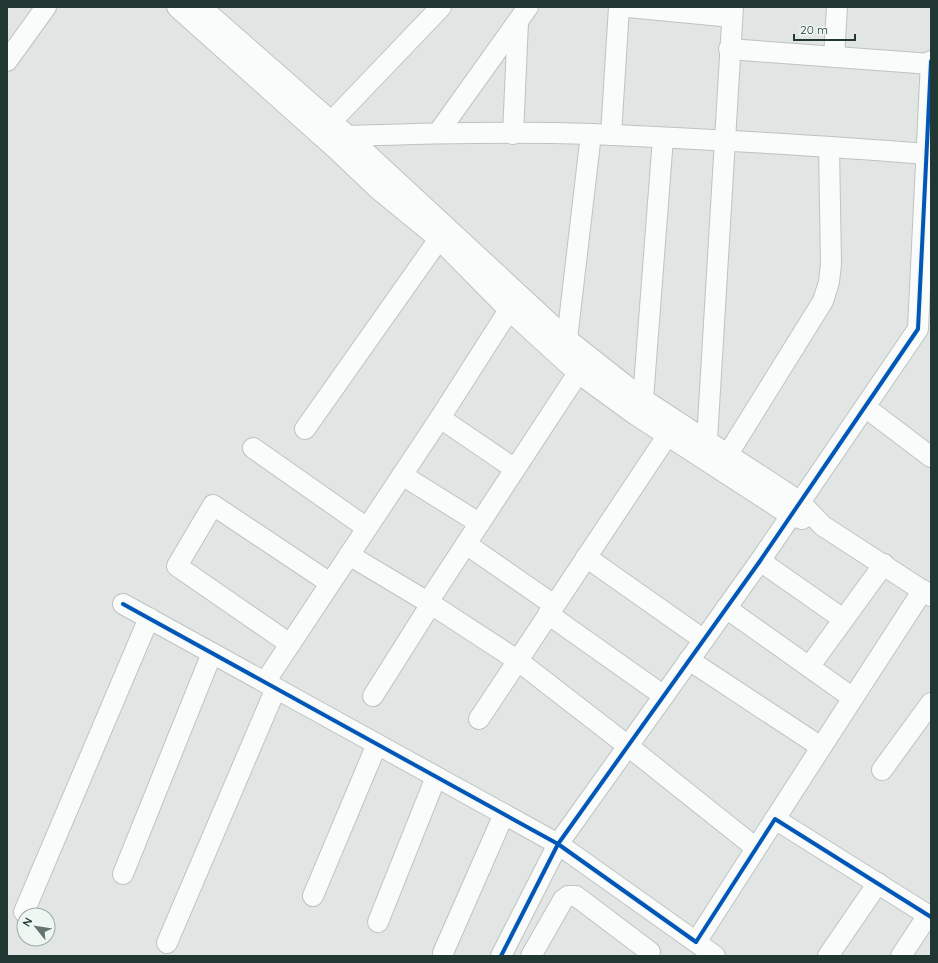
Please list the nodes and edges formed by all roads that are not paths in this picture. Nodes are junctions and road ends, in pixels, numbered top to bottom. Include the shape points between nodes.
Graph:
1 (46, 7) edge
2 (441, 7) edge
3 (619, 7) edge
4 (628, 7) edge
5 (837, 7) edge
6 (192, 10) edge
7 (733, 12) edge
8 (523, 14) edge
9 (730, 49) junction
10 (834, 57) junction
11 (7, 61) edge
12 (931, 61) edge
13 (931, 64) edge
14 (330, 122) junction
15 (438, 133) junction
16 (513, 134) junction
17 (601, 135) junction
18 (348, 136) junction
19 (663, 138) junction
20 (725, 141) junction
21 (828, 147) junction
22 (928, 158) edge
23 (438, 240) junction
24 (926, 266) edge
25 (509, 310) junction
26 (924, 334) edge
27 (567, 339) junction
28 (578, 373) junction
29 (643, 399) junction
30 (865, 407) junction
31 (440, 418) junction
32 (673, 427) junction
33 (305, 429) dead end
34 (707, 440) junction
35 (253, 448) dead end
36 (728, 454) junction
37 (931, 457) edge
38 (515, 468) junction
39 (402, 475) junction
40 (795, 508) junction
41 (479, 523) junction
42 (367, 528) junction
43 (466, 544) junction
44 (349, 555) junction
45 (586, 557) junction
46 (760, 561) junction
47 (884, 564) junction
48 (330, 583) junction
49 (927, 593) edge
50 (429, 603) junction
51 (123, 604) dead end
52 (726, 608) junction
53 (551, 609) junction
54 (149, 618) junction
55 (843, 619) junction
56 (704, 640) junction
57 (290, 644) junction
58 (212, 653) junction
59 (517, 660) junction
60 (689, 660) junction
61 (809, 667) junction
62 (270, 685) junction
63 (372, 696) dead end
64 (664, 696) junction
65 (853, 698) junction
66 (931, 703) edge
67 (479, 719) dead end
68 (377, 744) junction
69 (628, 746) junction
70 (821, 747) junction
71 (882, 770) dead end
72 (436, 777) junction
73 (504, 814) junction
74 (775, 819) junction
75 (558, 844) junction
76 (756, 848) junction
77 (123, 874) dead end
78 (878, 883) junction
79 (313, 896) dead end
80 (26, 907) edge
81 (929, 916) edge
82 (378, 922) dead end
83 (696, 942) junction
84 (167, 943) dead end
85 (650, 952) dead end
86 (443, 953) dead end
87 (501, 956) edge
88 (531, 956) edge
89 (715, 956) edge
90 (828, 956) edge
91 (901, 956) edge

1 - 11 street
2 - 14 street
3 - 17 street
4 - 7 street
5 - 10 street
6 - 14 street
6 - 23 street via 378,189
7 - 9 street
8 - 15 street
8 - 16 street
9 - 10 street
9 - 20 street
10 - 13 street
12 - 13 street
13 - 22 street
14 - 18 street
15 - 16 street
15 - 18 street
16 - 17 street
17 - 19 street
17 - 27 street
18 - 27 street
19 - 20 street
19 - 29 street
20 - 21 street
20 - 34 street
21 - 22 street
21 - 36 street via 831,264 823,301
22 - 24 street
23 - 25 street
23 - 33 street
24 - 26 street
25 - 28 street
25 - 31 street
26 - 30 street
27 - 29 street
28 - 32 street via 633,413
28 - 38 street
29 - 32 street
30 - 37 street
30 - 40 street
31 - 38 street
31 - 39 street
32 - 34 street
32 - 40 street
32 - 45 street
34 - 36 street
35 - 42 street
36 - 40 street
38 - 41 street
39 - 41 street
39 - 42 street
40 - 46 street
40 - 47 street
41 - 43 street
42 - 44 street
43 - 50 street
43 - 53 street
44 - 48 street
44 - 50 street
45 - 53 street
45 - 56 street
46 - 52 street
46 - 55 street
47 - 49 street
47 - 55 street
48 - 57 street
48 - 57 street via 213,505 177,566
49 - 65 street
50 - 59 street
50 - 63 street
51 - 54 street
52 - 56 street
52 - 61 street
53 - 59 street
53 - 64 street
54 - 58 street
54 - 80 street
55 - 61 street
56 - 60 street
57 - 62 street
58 - 62 street
58 - 77 street
59 - 67 street
59 - 69 street
60 - 64 street
60 - 70 street
61 - 65 street
62 - 68 street
62 - 84 street
64 - 69 street
65 - 70 street
66 - 71 street
68 - 72 street
68 - 79 street
69 - 75 street
69 - 76 street
70 - 74 street
72 - 73 street
72 - 82 street
73 - 75 street
73 - 86 street
74 - 76 street
74 - 78 street
75 - 83 street
75 - 87 street
76 - 83 street
78 - 81 street
78 - 90 street
81 - 91 street
83 - 89 street
85 - 88 street via 576,896 568,896 563,900

